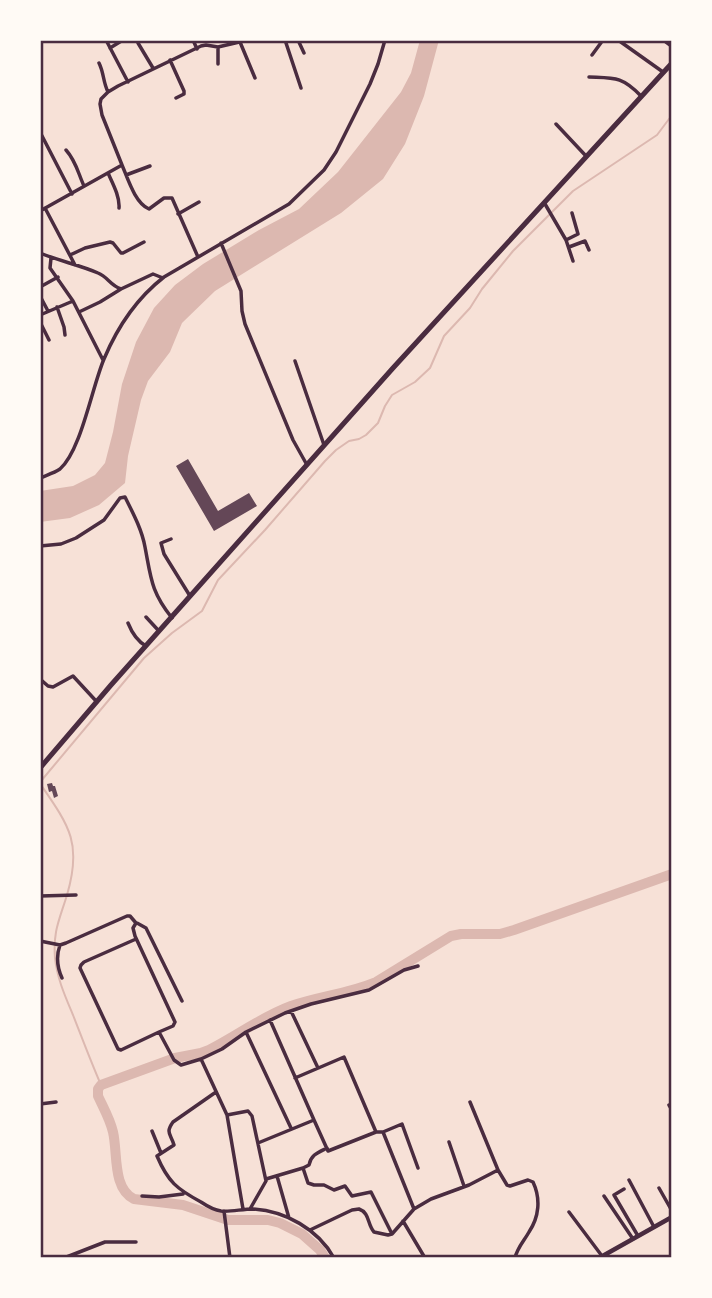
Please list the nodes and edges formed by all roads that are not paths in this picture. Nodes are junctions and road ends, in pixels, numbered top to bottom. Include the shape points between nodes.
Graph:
1 (106, 40) edge
2 (123, 40) edge
3 (193, 40) edge
4 (248, 40) edge
5 (285, 40) edge
6 (298, 40) edge
7 (385, 40) edge
8 (603, 40) edge
9 (618, 40) edge
10 (664, 40) edge
11 (240, 42) junction
12 (138, 43) dead end
13 (672, 46) edge
14 (218, 47) junction
15 (110, 48) junction
16 (197, 49) junction
17 (304, 53) dead end
18 (592, 55) dead end
19 (170, 60) junction
20 (99, 63) dead end
21 (672, 63) edge
22 (218, 64) dead end
23 (153, 69) junction
24 (663, 72) junction
25 (589, 77) dead end
26 (255, 78) dead end
27 (128, 82) junction
28 (301, 88) dead end
29 (108, 92) junction
30 (641, 96) junction
31 (176, 98) dead end
32 (556, 124) dead end
33 (40, 132) edge
34 (66, 150) dead end
35 (586, 156) junction
36 (121, 165) junction
37 (150, 166) dead end
38 (108, 173) junction
39 (126, 175) junction
40 (84, 186) junction
41 (72, 194) junction
42 (199, 202) dead end
43 (544, 202) junction
44 (46, 208) junction
45 (118, 208) dead end
46 (40, 211) edge
47 (572, 213) dead end
48 (178, 214) junction
49 (566, 240) junction
50 (144, 242) dead end
51 (221, 243) junction
52 (569, 247) junction
53 (589, 250) dead end
54 (41, 251) edge
55 (70, 256) junction
56 (198, 257) junction
57 (51, 258) junction
58 (573, 261) dead end
59 (75, 265) junction
60 (58, 277) junction
61 (163, 278) junction
62 (40, 288) edge
63 (121, 289) junction
64 (40, 296) edge
65 (73, 300) junction
66 (57, 306) junction
67 (48, 311) junction
68 (79, 312) junction
69 (40, 315) edge
70 (40, 322) edge
71 (65, 335) dead end
72 (49, 340) dead end
73 (103, 360) junction
74 (295, 361) dead end
75 (324, 445) junction
76 (307, 465) junction
77 (40, 478) edge
78 (171, 539) dead end
79 (40, 546) edge
80 (190, 597) junction
81 (146, 617) dead end
82 (172, 618) junction
83 (128, 623) dead end
84 (159, 632) junction
85 (146, 646) junction
86 (40, 679) edge
87 (97, 702) junction
88 (40, 768) edge
89 (76, 895) dead end
90 (40, 896) edge
91 (136, 923) junction
92 (136, 939) junction
93 (40, 941) edge
94 (57, 944) junction
95 (418, 966) dead end
96 (62, 978) dead end
97 (182, 1001) dead end
98 (291, 1011) junction
99 (270, 1020) junction
100 (159, 1032) junction
101 (246, 1032) junction
102 (201, 1059) junction
103 (318, 1068) junction
104 (295, 1078) junction
105 (216, 1092) junction
106 (470, 1101) dead end
107 (56, 1102) dead end
108 (40, 1104) edge
109 (227, 1115) junction
110 (314, 1120) junction
111 (291, 1129) junction
112 (152, 1131) dead end
113 (376, 1132) junction
114 (383, 1132) junction
115 (449, 1142) dead end
116 (258, 1143) junction
117 (327, 1148) junction
118 (161, 1153) junction
119 (303, 1168) junction
120 (418, 1168) dead end
121 (498, 1170) junction
122 (277, 1176) junction
123 (266, 1179) junction
124 (629, 1180) dead end
125 (464, 1186) junction
126 (659, 1188) dead end
127 (624, 1189) dead end
128 (185, 1194) junction
129 (142, 1196) dead end
130 (604, 1196) dead end
131 (243, 1209) junction
132 (250, 1209) junction
133 (414, 1209) junction
134 (672, 1211) edge
135 (224, 1212) junction
136 (569, 1212) dead end
137 (672, 1217) edge
138 (289, 1218) junction
139 (403, 1220) junction
140 (654, 1227) junction
141 (310, 1230) junction
142 (392, 1234) junction
143 (635, 1237) junction
144 (136, 1242) dead end
145 (601, 1257) edge
146 (64, 1258) edge
147 (230, 1258) edge
148 (334, 1258) edge
149 (425, 1258) edge
150 (515, 1258) edge

1 - 15 street
2 - 15 street
3 - 16 street
4 - 11 street
5 - 28 street
6 - 17 street
7 - 51 street via 370,84 324,170 289,204
8 - 18 street
9 - 24 street
10 - 13 street
11 - 14 street
11 - 26 street
12 - 23 street
14 - 16 street
14 - 22 street
15 - 27 street
16 - 19 street
19 - 23 street
19 - 31 street via 184,91
20 - 29 street
21 - 24 main road
23 - 27 street
24 - 30 main road
25 - 30 street via 615,78
27 - 29 street
29 - 36 street via 100,108
30 - 35 main road
32 - 35 street
33 - 41 street
34 - 40 street
35 - 43 main road
36 - 38 street
36 - 39 street
37 - 39 street
38 - 40 street
38 - 45 street
39 - 48 street via 145,208 168,197
40 - 41 street
41 - 44 street
42 - 48 street
43 - 49 street
43 - 75 main road
44 - 46 street
44 - 55 street
47 - 49 street via 578,234
48 - 56 street
49 - 52 street
50 - 55 street via 124,253 110,242
51 - 56 street
51 - 76 street via 242,296 245,324
52 - 53 street via 585,241
52 - 58 street
54 - 57 street
55 - 59 street
56 - 61 street
57 - 59 street
57 - 60 street via 50,268
59 - 63 street
60 - 62 street
60 - 65 street
61 - 63 street via 153,274
61 - 73 street via 128,316
63 - 68 street
64 - 67 street
65 - 66 street
65 - 68 street
66 - 67 street
66 - 71 street
67 - 69 street
68 - 73 street
70 - 72 street
73 - 77 street via 66,463
74 - 75 street
75 - 76 main road
76 - 80 main road
78 - 80 street via 161,542 164,554
79 - 82 street via 67,542 101,523 125,497 139,527 155,593
80 - 82 main road
81 - 84 street
82 - 84 main road
83 - 85 street
84 - 85 main road
85 - 87 main road
86 - 87 street via 53,687 73,676
87 - 88 main road
89 - 90 street
91 - 92 street
91 - 94 street via 127,916 72,942
91 - 97 street via 146,928
92 - 100 street via 175,1022
92 - 100 street via 80,968 118,1049
93 - 94 street
94 - 96 street
95 - 98 street via 369,990
98 - 99 street
98 - 103 street
99 - 101 street
99 - 104 street
100 - 102 street via 176,1063
101 - 102 street
101 - 111 street
102 - 105 street
103 - 104 street
103 - 113 street via 344,1056
104 - 110 street
105 - 109 street
105 - 118 street via 173,1122 168,1131 174,1145
106 - 121 street
107 - 108 street
109 - 116 street via 248,1111
109 - 131 street
110 - 111 street
110 - 117 street
111 - 116 street
112 - 118 street
113 - 114 street
113 - 117 street
114 - 120 street via 402,1124
114 - 133 street
115 - 125 street
116 - 123 street
117 - 119 street via 314,1154
118 - 128 street via 158,1157 166,1173
119 - 122 street
119 - 142 street via 312,1185 334,1190 345,1186 352,1196 371,1192
121 - 125 street
121 - 150 street via 507,1185 528,1180 539,1195 531,1230
122 - 123 street
122 - 138 street
123 - 132 street
124 - 140 street
125 - 133 street
126 - 134 street
127 - 143 street via 614,1195
128 - 129 street
128 - 135 street
130 - 143 street
131 - 132 street
131 - 135 street
132 - 138 street
133 - 139 street
135 - 147 street
136 - 145 street
137 - 140 street
138 - 141 street
139 - 142 street
139 - 149 street
140 - 143 street
141 - 142 street via 362,1209 374,1232
141 - 148 street
143 - 145 street
144 - 146 street via 105,1242

